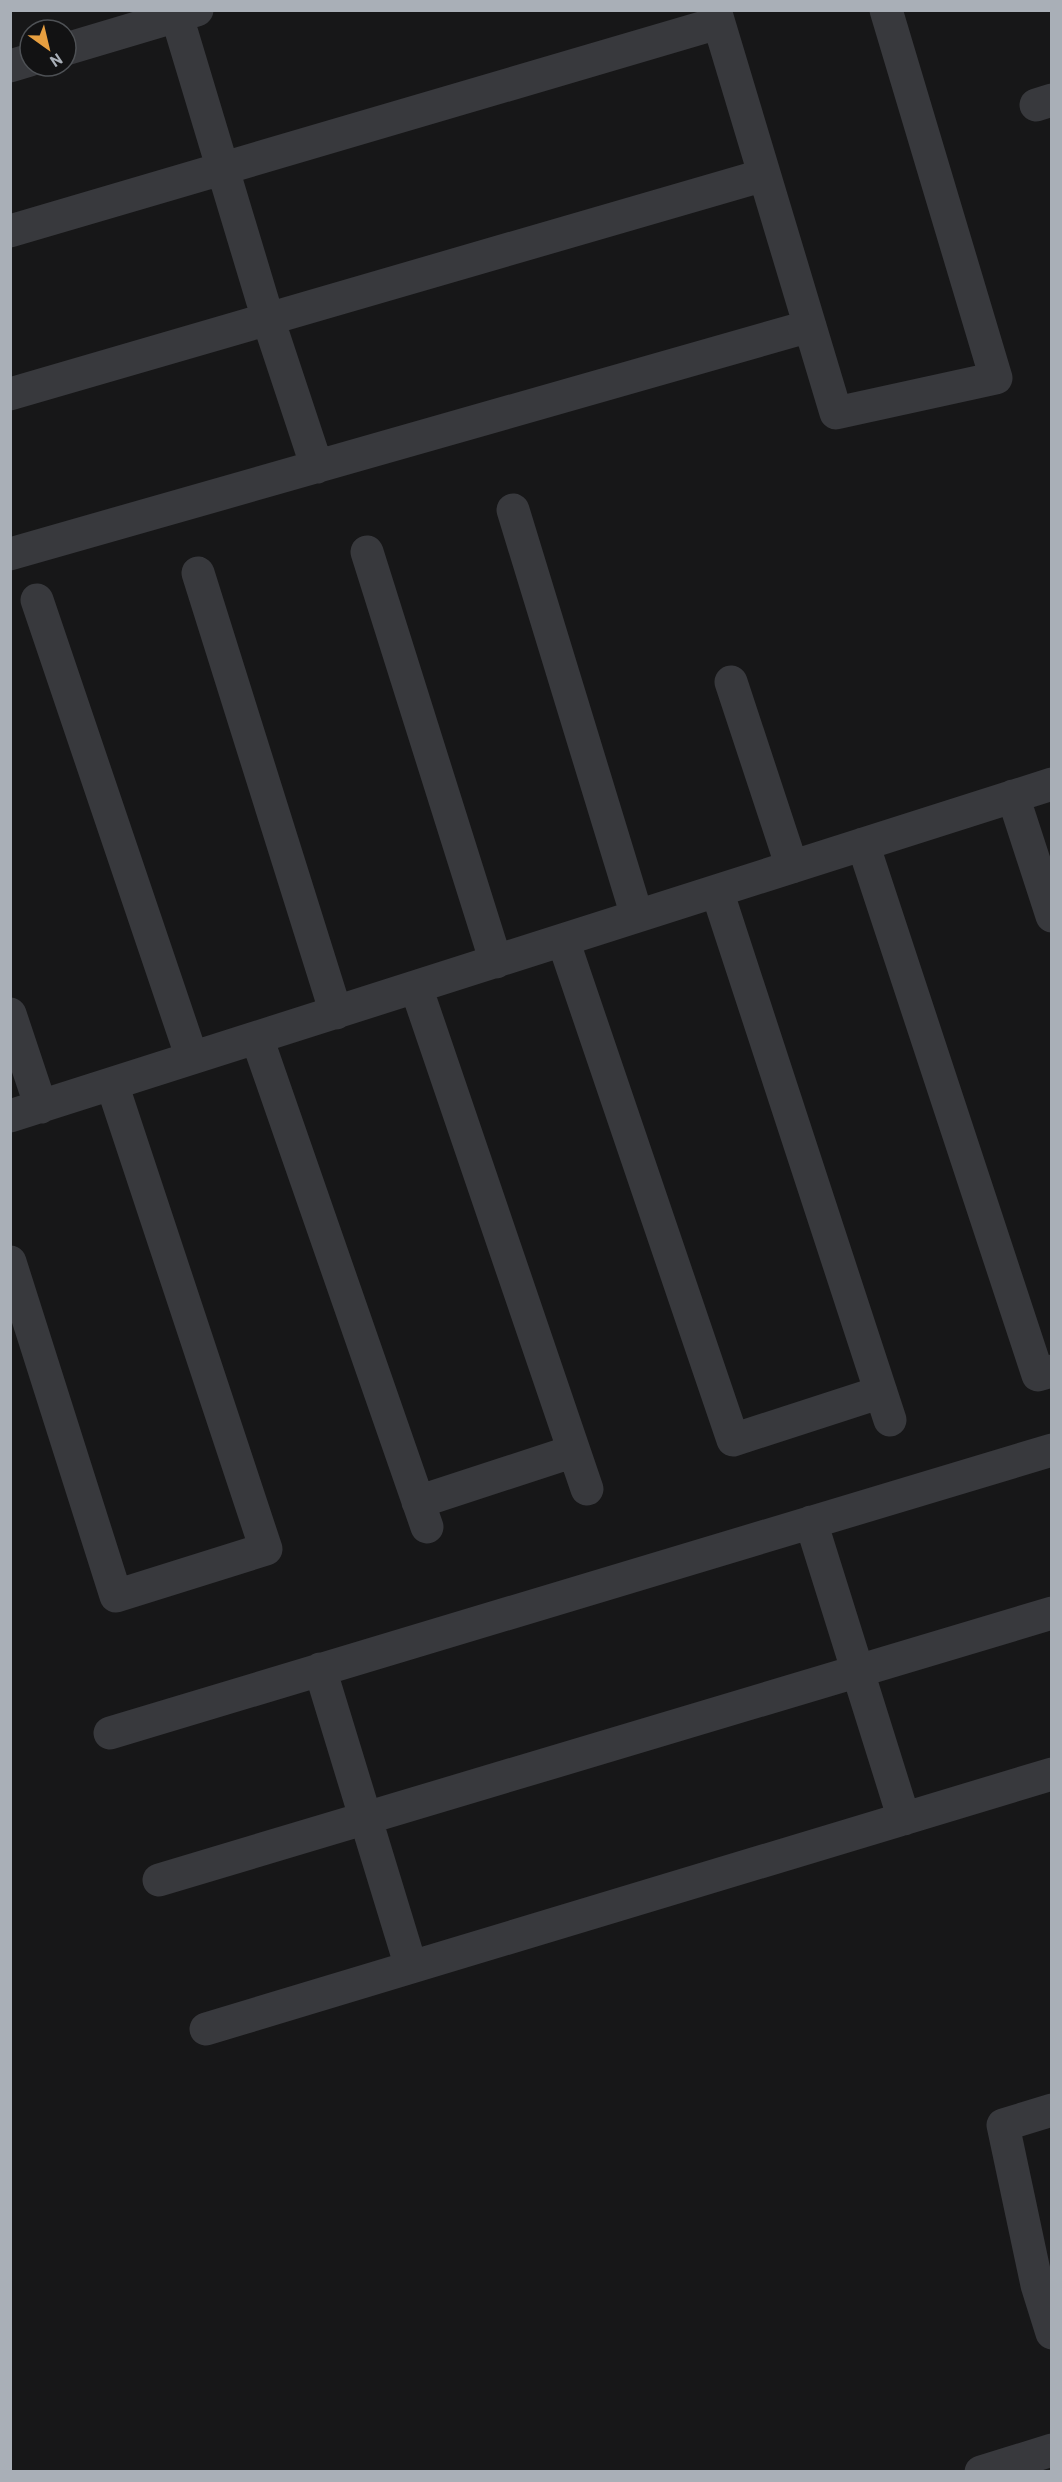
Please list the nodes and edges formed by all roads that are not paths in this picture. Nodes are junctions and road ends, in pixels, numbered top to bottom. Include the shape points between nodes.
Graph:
1 (886, 10) edge
2 (183, 13) edge
3 (717, 17) edge
4 (78, 46) edge
5 (222, 169) junction
6 (764, 175) junction
7 (10, 231) edge
8 (268, 319) junction
9 (810, 326) junction
10 (10, 394) edge
11 (317, 466) junction
12 (513, 510) dead end
13 (367, 552) dead end
14 (10, 554) edge
15 (198, 573) dead end
16 (37, 600) dead end
17 (731, 682) dead end
18 (1052, 784) edge
19 (1013, 796) junction
20 (863, 844) junction
21 (792, 867) junction
22 (717, 891) junction
23 (637, 916) junction
24 (1052, 916) edge
25 (563, 940) junction
26 (496, 962) junction
27 (417, 987) junction
28 (336, 1012) junction
29 (10, 1014) edge
30 (256, 1038) junction
31 (192, 1058) junction
32 (111, 1084) junction
33 (41, 1107) junction
34 (10, 1116) edge
35 (10, 1262) edge
36 (1052, 1371) edge
37 (1052, 1450) edge
38 (574, 1451) junction
39 (587, 1489) dead end
40 (811, 1522) junction
41 (1052, 1614) edge
42 (321, 1669) junction
43 (858, 1671) junction
44 (110, 1733) dead end
45 (1052, 1774) edge
46 (366, 1819) junction
47 (904, 1819) junction
48 (159, 1881) dead end
49 (411, 1967) junction
50 (206, 2029) dead end
51 (1052, 2110) edge
52 (1044, 2283) edge
53 (1052, 2333) edge
54 (1052, 2450) edge
55 (981, 2472) edge

1 - 9 street via 996,378 836,413
2 - 4 street
2 - 5 street
3 - 5 street
3 - 6 street
5 - 7 street
5 - 8 street
6 - 8 street
6 - 9 street
8 - 10 street
8 - 11 street
9 - 11 street
11 - 14 street
12 - 23 street
13 - 26 street
15 - 28 street
16 - 31 street
17 - 21 street
18 - 19 street
19 - 20 street
19 - 24 street
20 - 21 street
20 - 36 street via 1038,1375
21 - 22 street
22 - 23 street
22 - 25 street via 886,1406 733,1440
23 - 25 street
25 - 26 street
26 - 27 street
27 - 28 street
27 - 38 street
28 - 30 street
29 - 33 street
30 - 31 street
30 - 38 street via 423,1514
31 - 32 street
32 - 33 street
32 - 35 street via 266,1549 116,1596
33 - 34 street
37 - 40 street
38 - 39 street
40 - 42 street
40 - 43 street
41 - 43 street
42 - 44 street
42 - 46 street
43 - 46 street
43 - 47 street
45 - 47 street
46 - 48 street
46 - 49 street
47 - 49 street
49 - 50 street
51 - 52 street via 1003,2125
52 - 53 street
54 - 55 street

